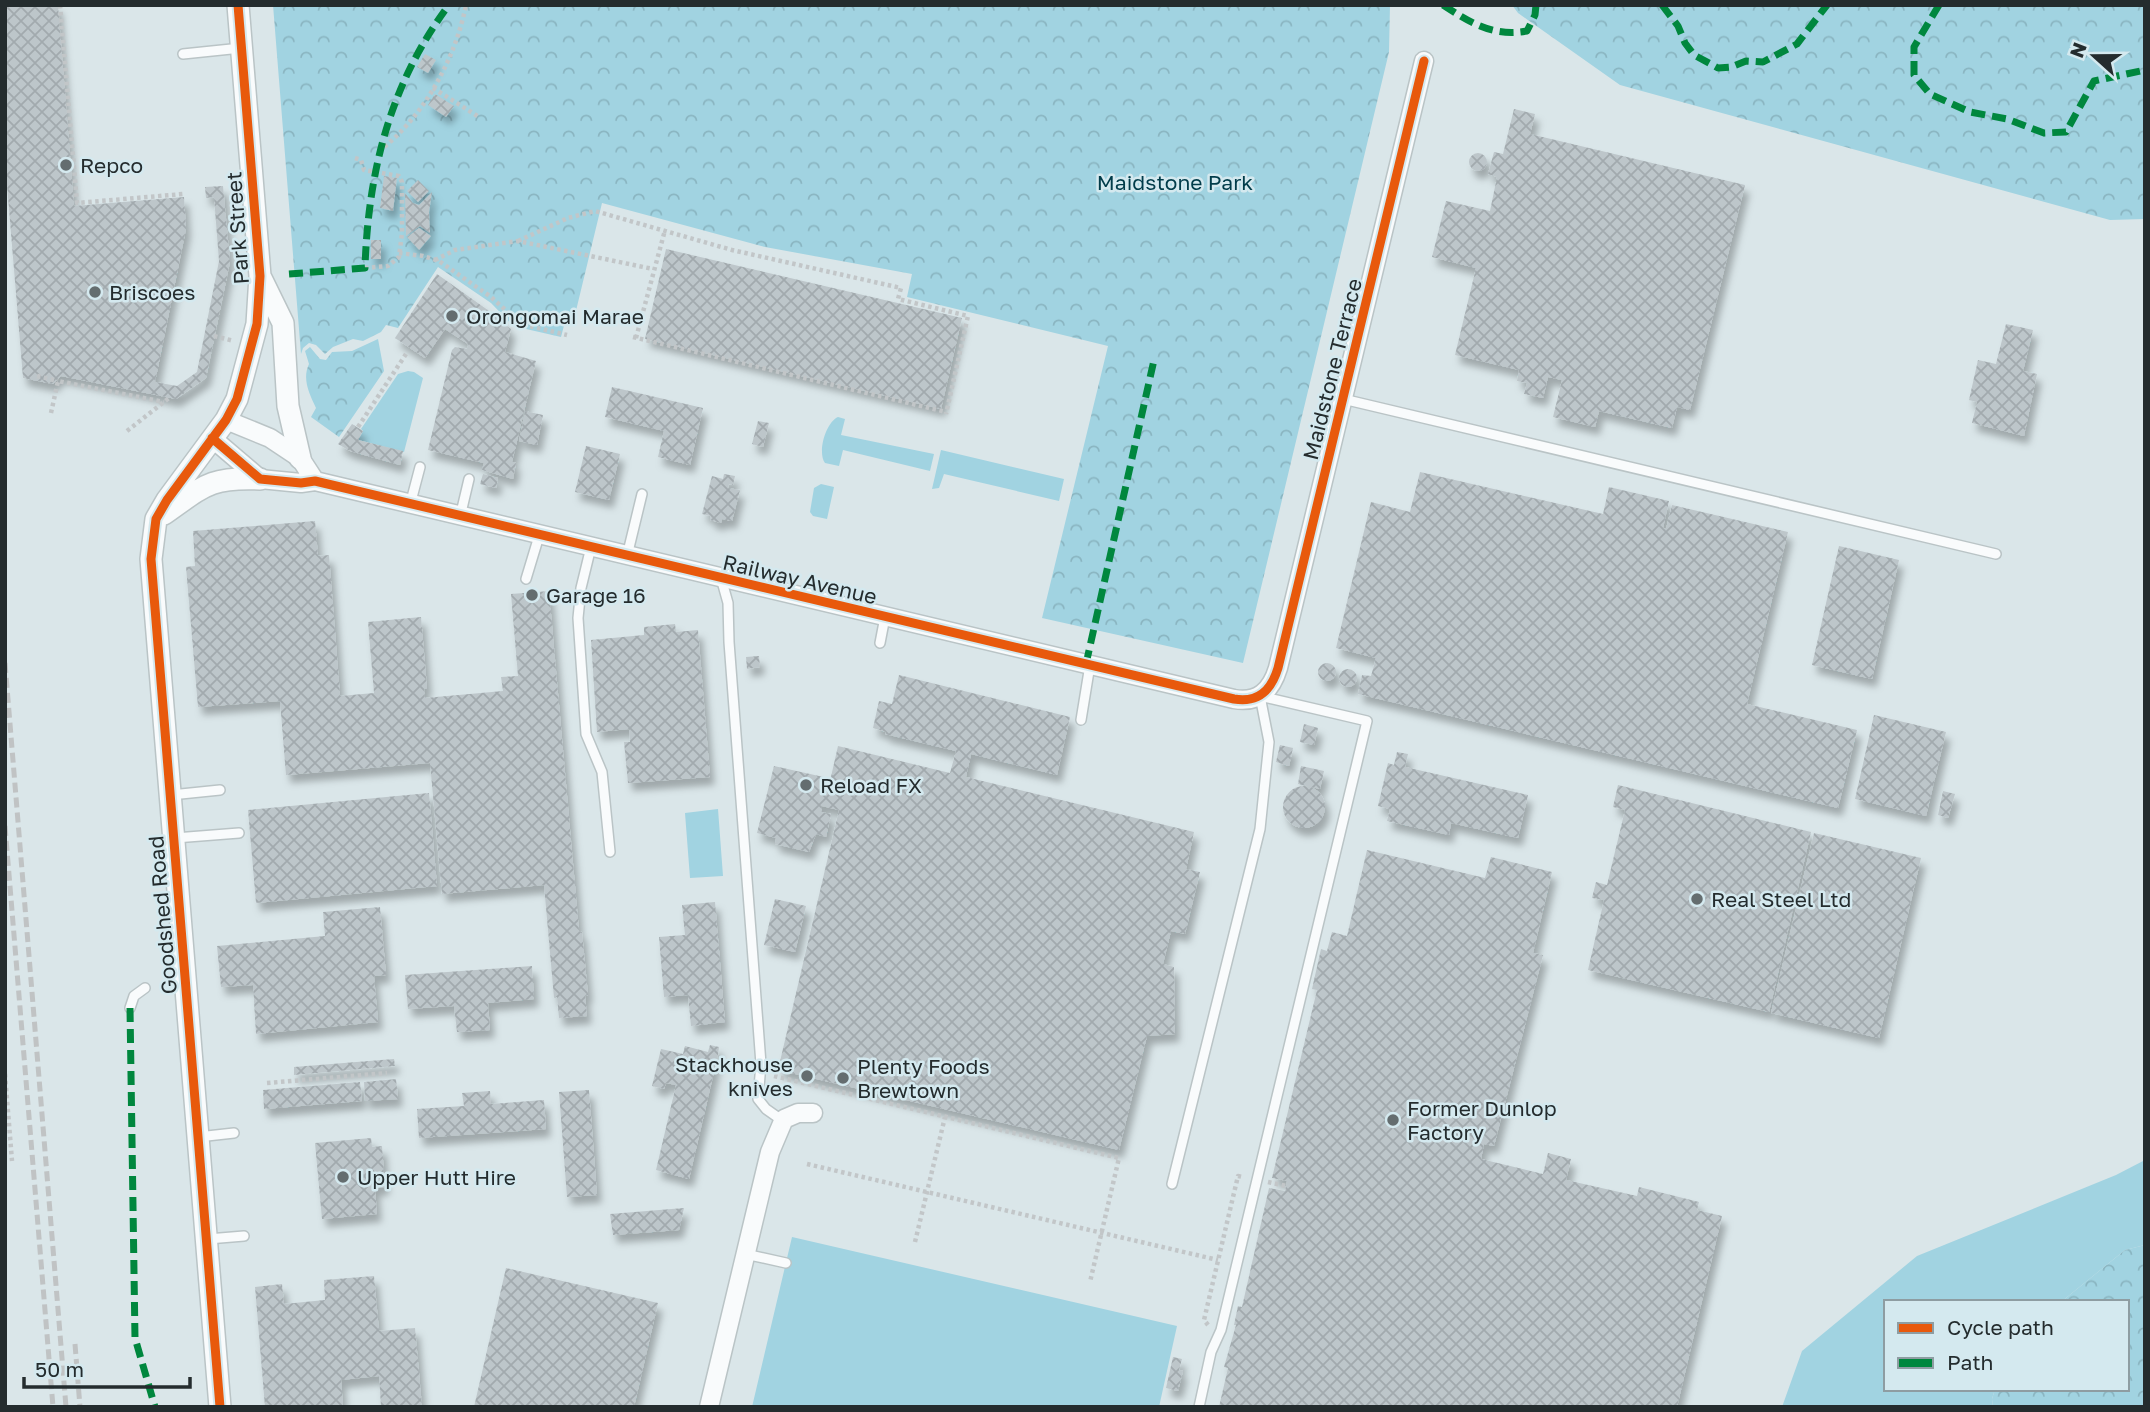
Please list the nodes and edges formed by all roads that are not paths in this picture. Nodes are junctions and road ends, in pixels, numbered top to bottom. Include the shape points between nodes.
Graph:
1 (238, 5) edge
2 (241, 48) junction
3 (183, 54) dead end
4 (1424, 61) dead end
5 (260, 276) junction
6 (1343, 399) junction
7 (226, 420) junction
8 (212, 438) junction
9 (300, 458) junction
10 (420, 467) dead end
11 (260, 479) junction
12 (468, 479) dead end
13 (315, 481) junction
14 (642, 494) dead end
15 (410, 505) junction
16 (460, 517) junction
17 (156, 519) junction
18 (539, 536) junction
19 (591, 547) junction
20 (1996, 554) dead end
21 (627, 556) junction
22 (721, 578) junction
23 (526, 579) dead end
24 (885, 617) junction
25 (880, 643) dead end
26 (1090, 664) junction
27 (1266, 691) junction
28 (1081, 720) dead end
29 (220, 790) dead end
30 (169, 795) junction
31 (239, 833) dead end
32 (173, 838) junction
33 (610, 852) dead end
34 (145, 988) dead end
35 (130, 1009) dead end
36 (813, 1113) dead end
37 (783, 1121) junction
38 (234, 1133) dead end
39 (198, 1137) junction
40 (1172, 1184) dead end
41 (244, 1236) dead end
42 (206, 1239) junction
43 (745, 1254) junction
44 (786, 1263) dead end
45 (220, 1407) edge
46 (709, 1407) edge
47 (1199, 1407) edge

1 - 2 street, Park Street
2 - 3 lane
2 - 5 street, Park Street
4 - 6 street, Maidstone Terrace
5 - 7 street, Park Street via 257,324 237,399
5 - 9 street via 283,323 288,406
6 - 20 lane
6 - 27 street, Maidstone Terrace
7 - 8 street, Park Street
7 - 9 street via 270,438
8 - 11 street
8 - 17 street, Goodshed Road
9 - 13 street
10 - 15 lane
11 - 13 street, Railway Avenue
11 - 17 street via 233,478 205,485
12 - 16 lane
13 - 15 street, Railway Avenue
14 - 21 lane
15 - 16 street, Railway Avenue
16 - 18 street, Railway Avenue
17 - 30 street, Goodshed Road via 151,574
18 - 19 street, Railway Avenue
18 - 23 lane
19 - 21 street, Railway Avenue
19 - 33 lane via 578,618 586,734 602,772
21 - 22 street, Railway Avenue
22 - 24 street, Railway Avenue
22 - 37 lane via 728,603 756,992 761,1064 758,1099
24 - 25 lane
24 - 26 street, Railway Avenue
26 - 27 street, Railway Avenue via 1234,699 1248,700
26 - 28 lane
27 - 40 lane via 1269,742 1260,829
27 - 47 lane via 1367,721
29 - 30 lane
30 - 32 street, Goodshed Road
31 - 32 lane
32 - 39 street, Goodshed Road
34 - 35 lane via 134,996
36 - 37 street via 798,1113
37 - 43 street via 770,1152
38 - 39 lane
39 - 42 street, Goodshed Road
41 - 42 lane
42 - 45 street, Goodshed Road
43 - 44 lane
43 - 46 street

